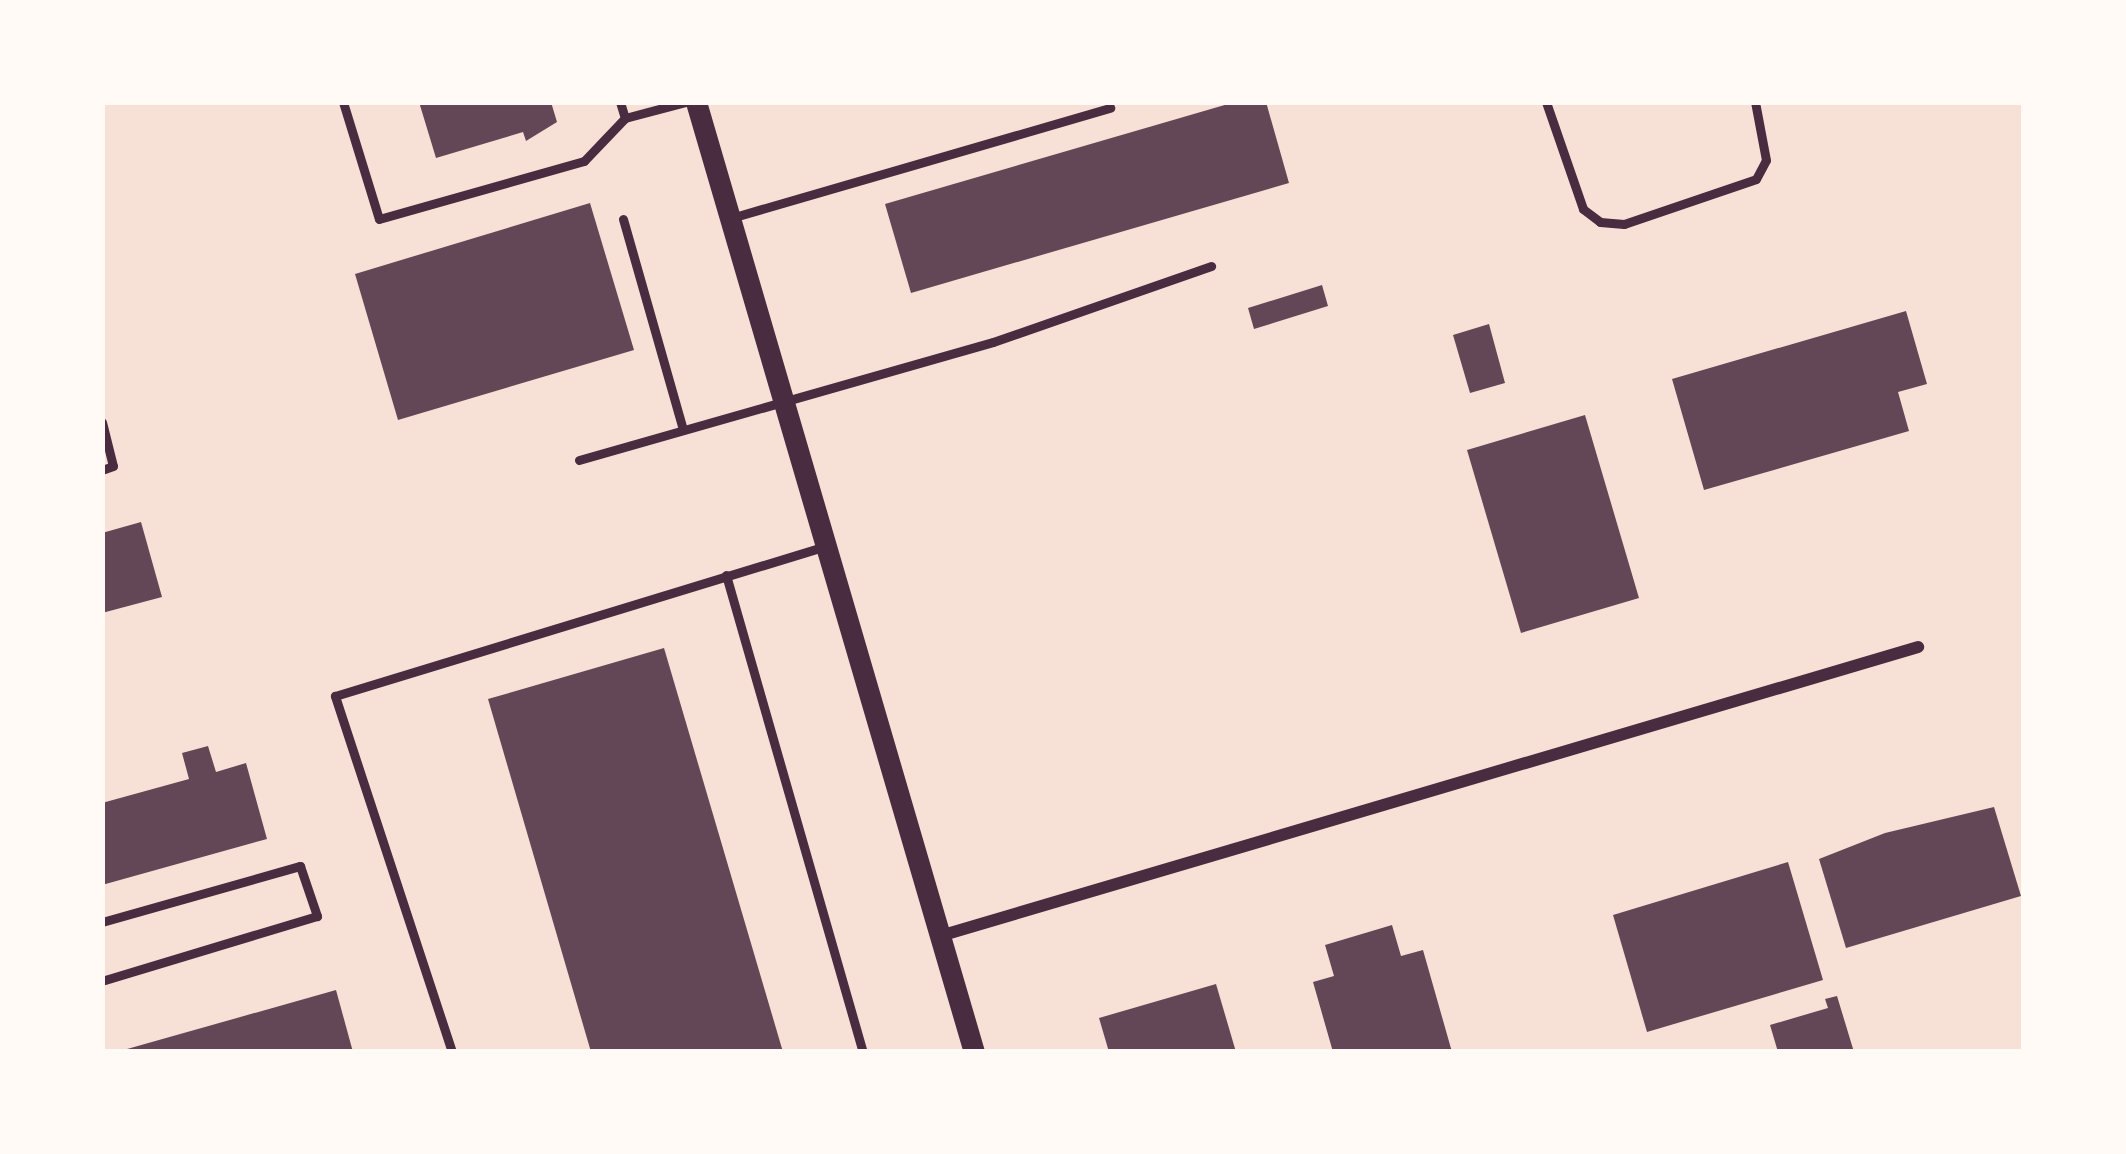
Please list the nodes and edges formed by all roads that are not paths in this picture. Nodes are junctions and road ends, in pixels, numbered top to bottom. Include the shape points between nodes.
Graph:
1 (343, 102) edge
2 (620, 102) edge
3 (686, 102) edge
4 (696, 102) edge
5 (1546, 102) edge
6 (1755, 102) edge
7 (1110, 108) dead end
8 (625, 118) junction
9 (730, 218) junction
10 (623, 219) dead end
11 (1211, 266) dead end
12 (783, 401) junction
13 (102, 422) edge
14 (683, 430) junction
15 (579, 460) dead end
16 (102, 470) edge
17 (826, 546) junction
18 (726, 575) junction
19 (1918, 647) dead end
20 (102, 922) edge
21 (940, 936) junction
22 (102, 981) edge
23 (452, 1052) edge
24 (862, 1052) edge
25 (974, 1052) edge

1 - 8 lane via 379,219 584,161
2 - 8 lane
3 - 8 lane
4 - 9 street
5 - 6 lane via 1582,209 1600,222 1624,224 1756,179 1766,160
7 - 9 lane
9 - 12 street
10 - 14 lane
11 - 12 lane via 993,342
12 - 14 lane
12 - 17 street
13 - 16 lane via 113,466
14 - 15 lane
17 - 18 lane
17 - 21 street
18 - 23 lane via 335,696
18 - 24 lane
19 - 21 street
20 - 22 lane via 300,866 317,916
21 - 25 street

